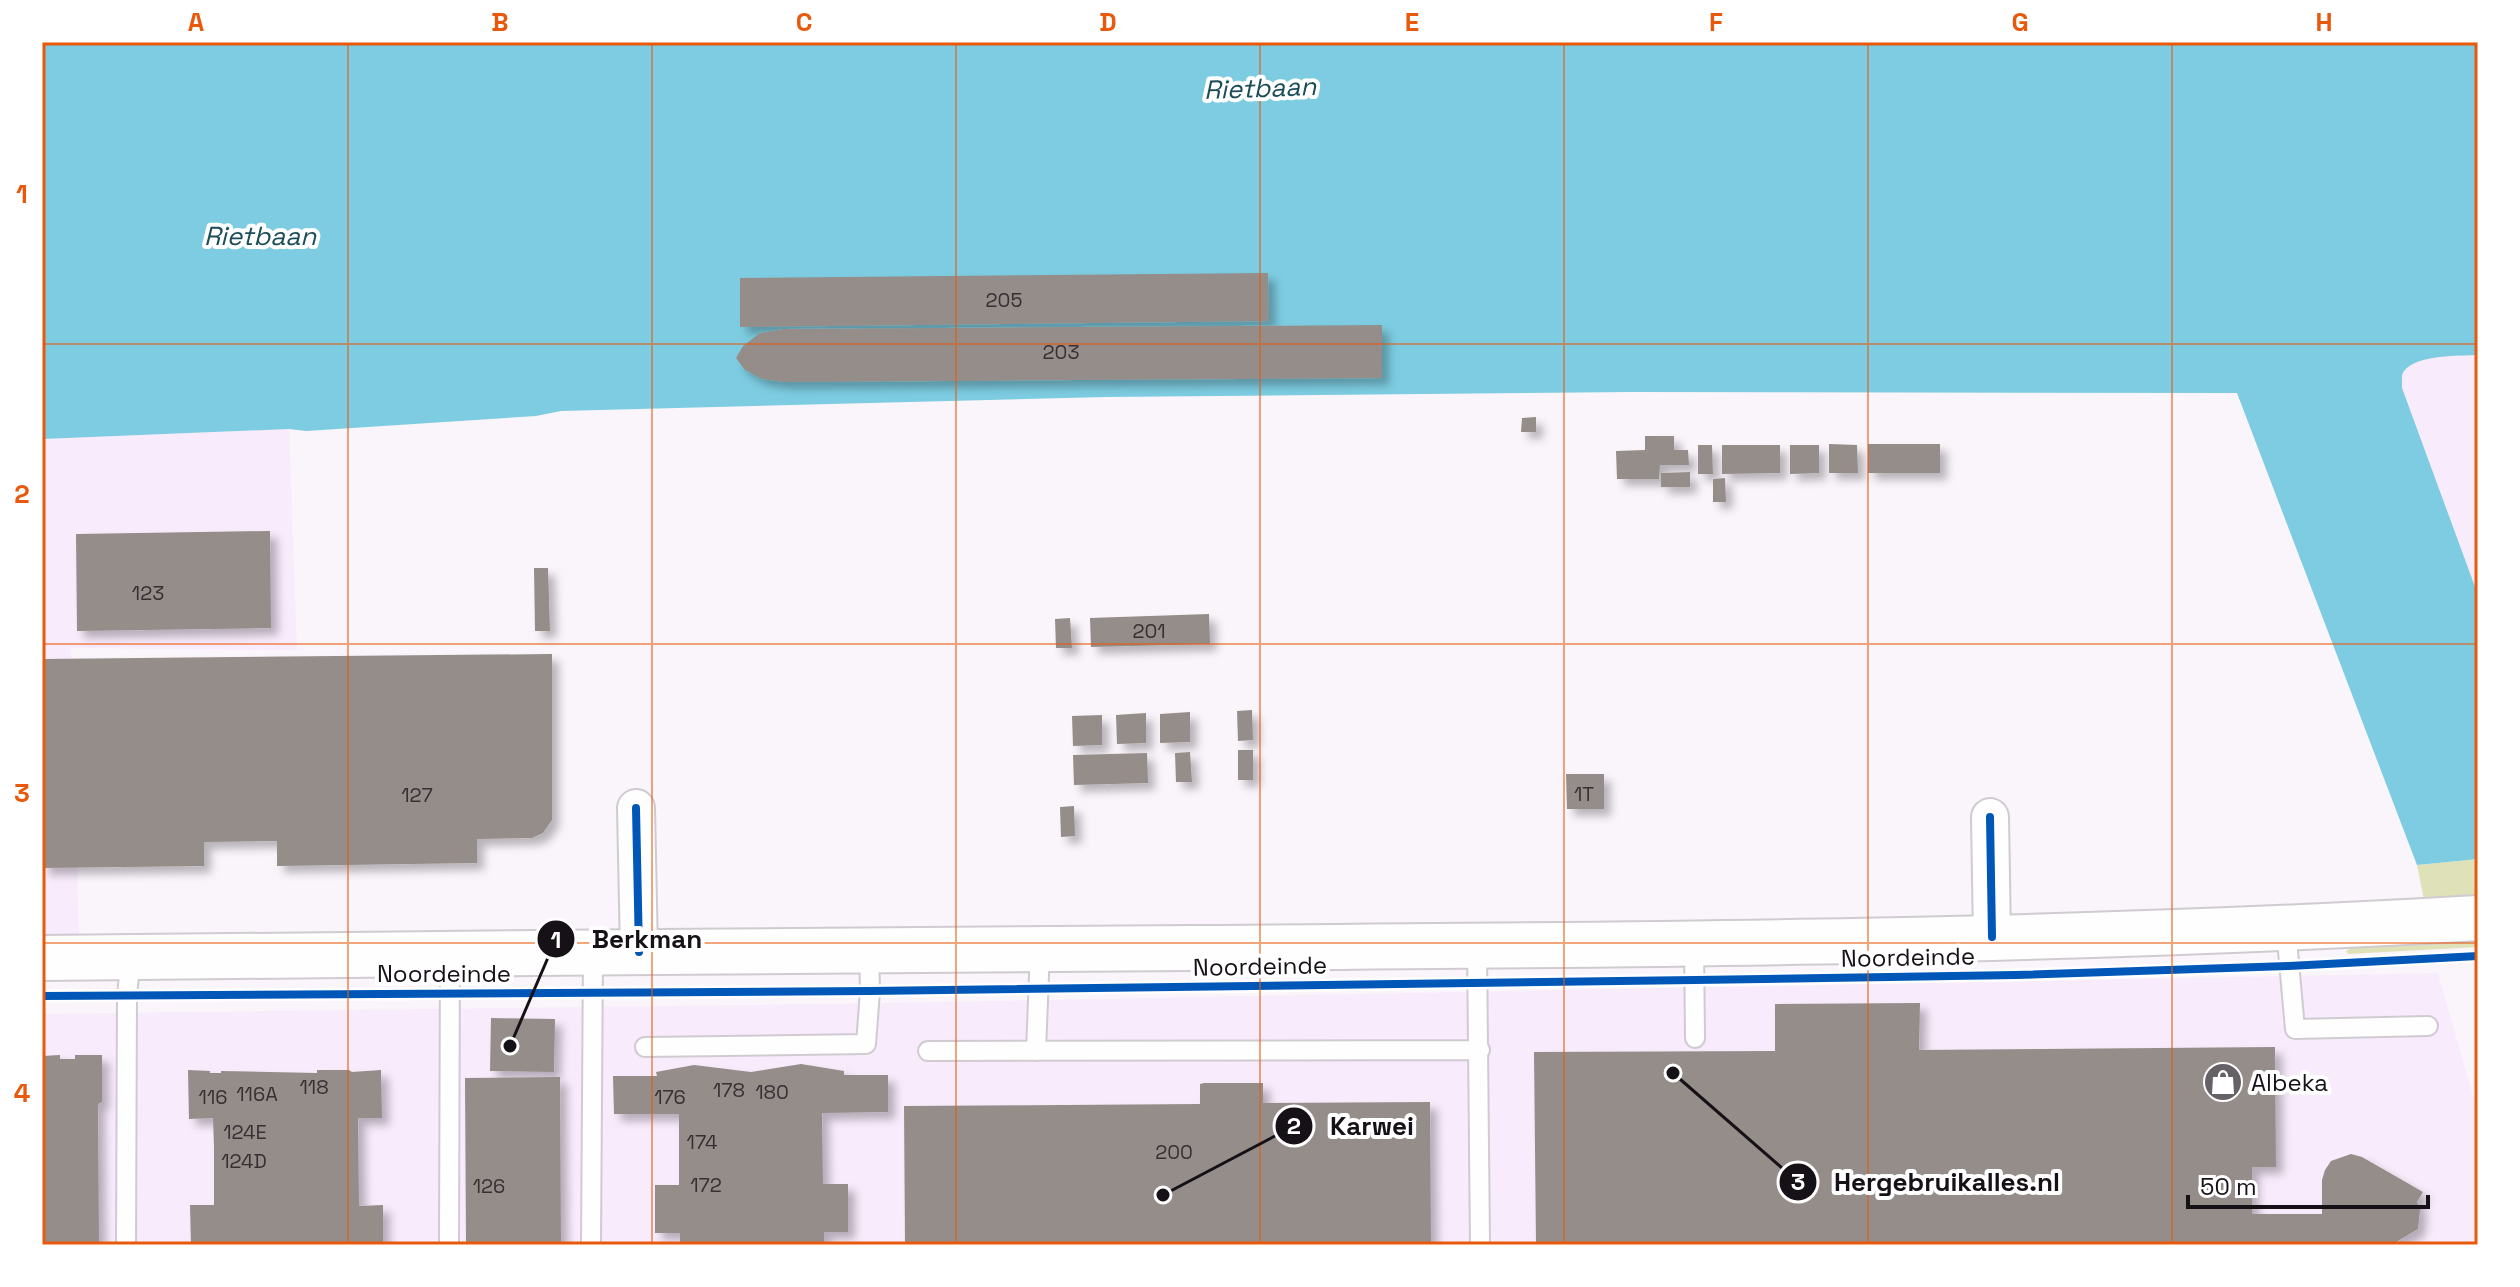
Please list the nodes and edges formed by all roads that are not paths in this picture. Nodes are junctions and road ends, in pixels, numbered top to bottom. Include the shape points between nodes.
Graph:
1 (636, 808) dead end
2 (1990, 817) dead end
3 (2478, 918) edge
4 (2286, 929) junction
5 (1992, 937) junction
6 (1694, 942) junction
7 (1477, 946) junction
8 (1040, 949) junction
9 (869, 950) junction
10 (593, 952) junction
11 (639, 952) junction
12 (450, 954) junction
13 (131, 957) junction
14 (42, 958) edge
15 (2428, 1026) dead end
16 (1695, 1038) dead end
17 (645, 1047) dead end
18 (1480, 1050) junction
19 (928, 1051) dead end
20 (1036, 1051) junction
21 (126, 1245) edge
22 (449, 1245) edge
23 (591, 1245) edge
24 (1480, 1245) edge

1 - 11 street
2 - 5 street
3 - 4 main road, Noordeinde
4 - 5 main road, Noordeinde
4 - 15 lane via 2295,1029
5 - 6 main road, Noordeinde
6 - 7 main road, Noordeinde
6 - 16 lane
7 - 8 main road, Noordeinde
7 - 18 lane
8 - 9 main road, Noordeinde
8 - 20 lane
9 - 11 main road, Noordeinde
9 - 17 lane via 866,1044
10 - 11 main road, Noordeinde
10 - 12 main road, Noordeinde
10 - 23 lane
12 - 13 main road, Noordeinde
12 - 22 lane
13 - 14 main road, Noordeinde
13 - 21 lane
18 - 20 lane
18 - 24 lane
19 - 20 lane

